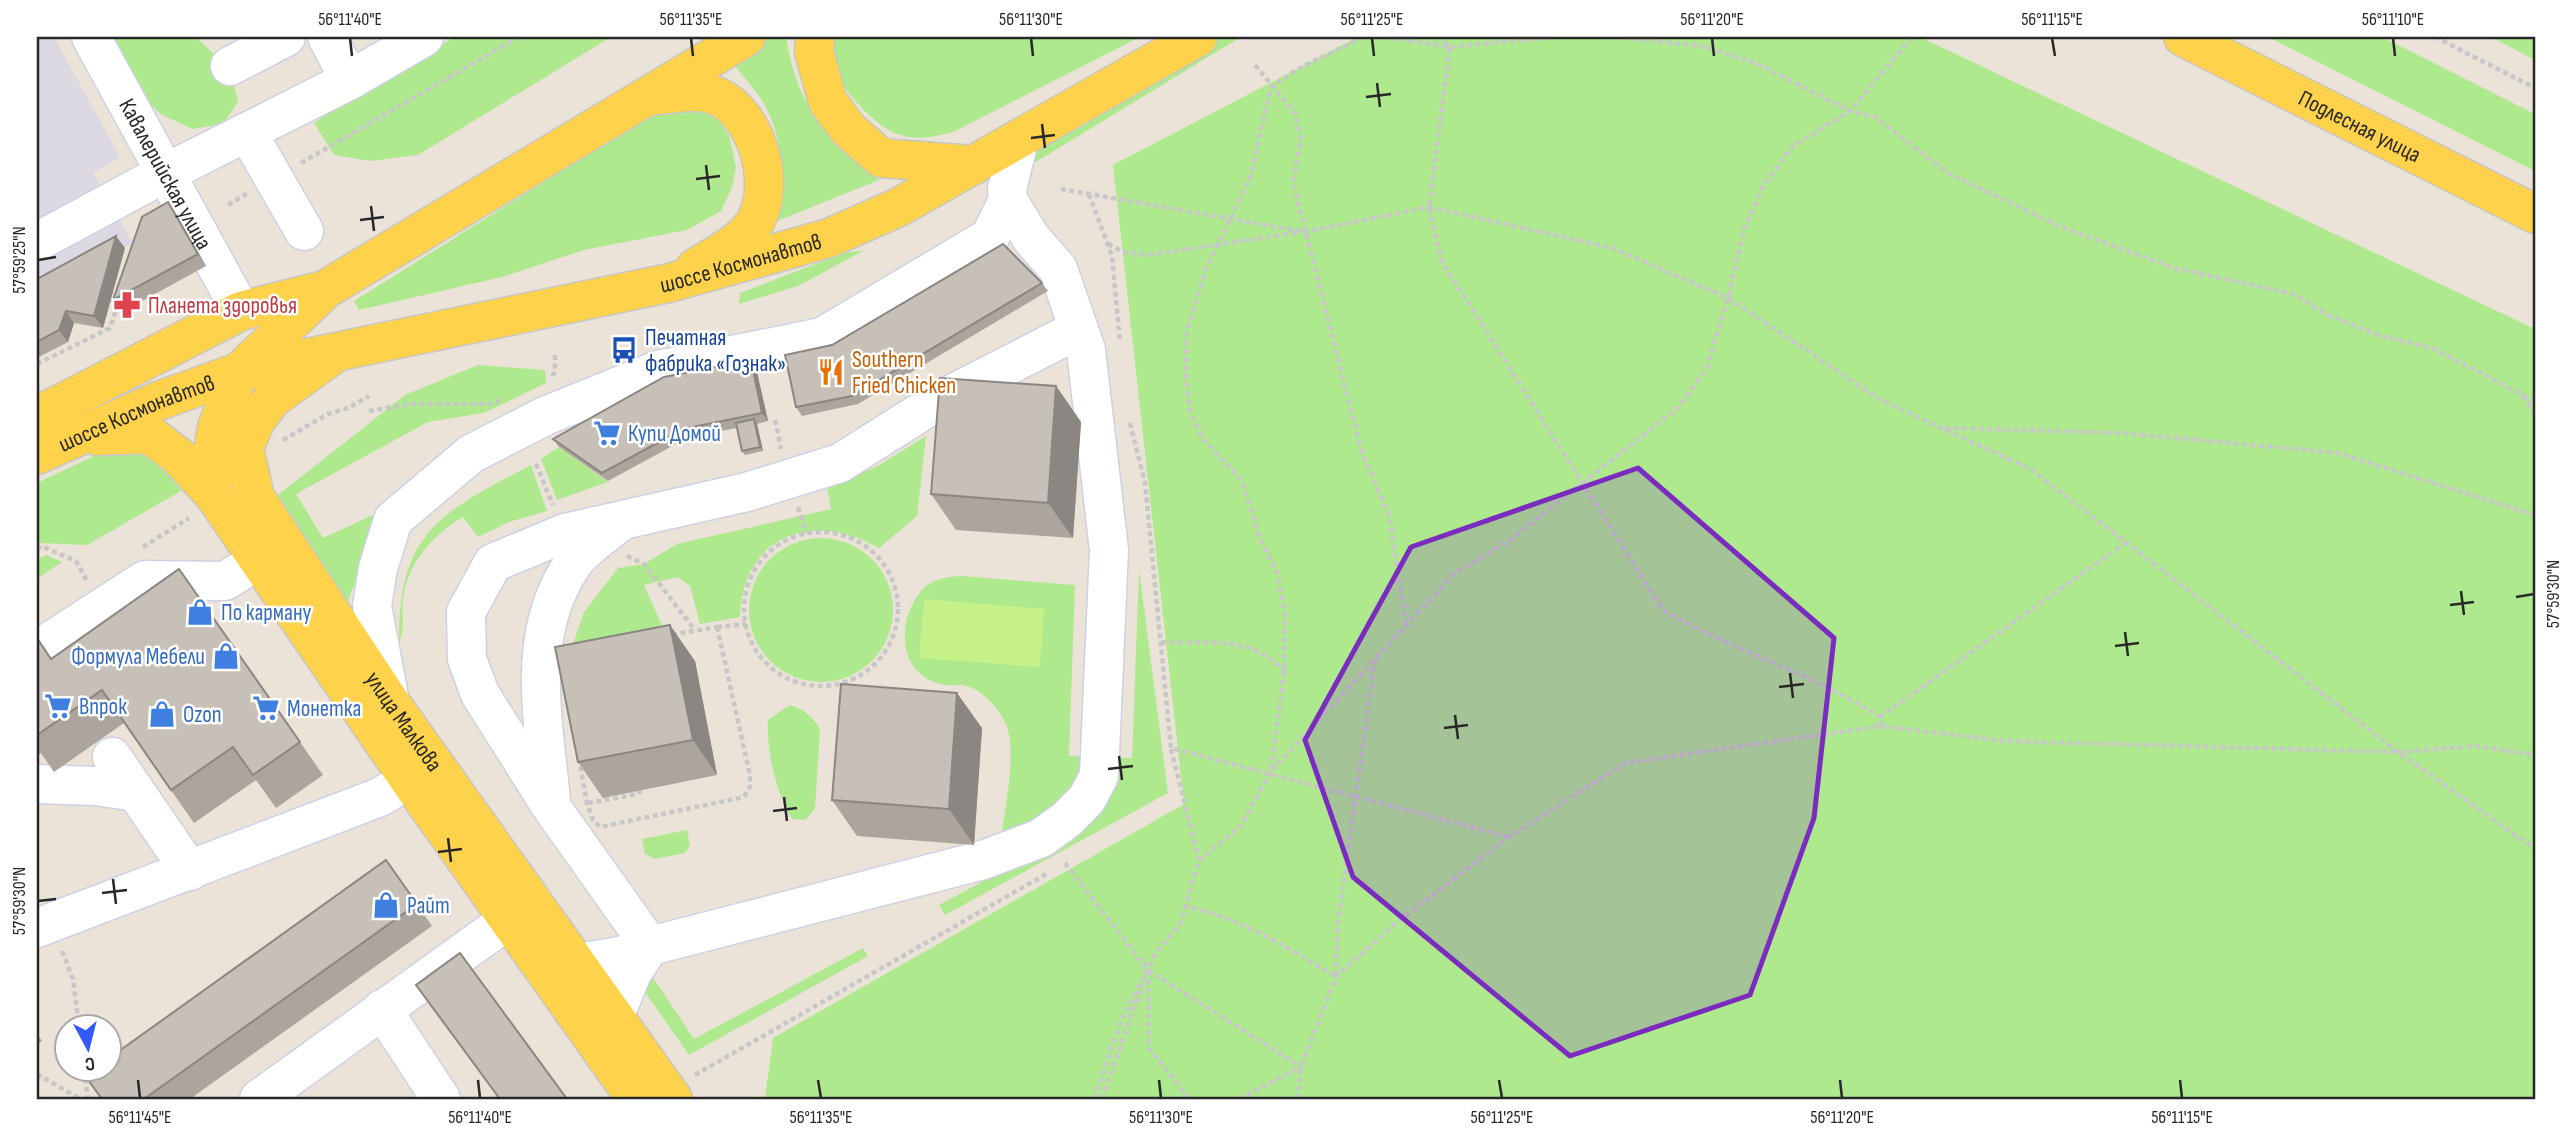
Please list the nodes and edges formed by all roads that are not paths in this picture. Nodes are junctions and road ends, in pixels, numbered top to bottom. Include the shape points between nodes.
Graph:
1 (91, 37) edge
2 (286, 37) edge
3 (327, 37) edge
4 (424, 37) edge
5 (746, 37) edge
6 (815, 37) edge
7 (1198, 37) edge
8 (2183, 37) edge
9 (230, 66) dead end
10 (350, 80) junction
11 (644, 96) junction
12 (247, 132) junction
13 (1019, 140) junction
14 (970, 167) junction
15 (165, 173) junction
16 (1008, 200) junction
17 (2535, 214) edge
18 (304, 231) dead end
19 (37, 242) edge
20 (669, 283) junction
21 (326, 289) junction
22 (241, 311) junction
23 (1079, 329) junction
24 (343, 348) junction
25 (239, 372) junction
26 (37, 416) edge
27 (52, 448) edge
28 (202, 506) junction
29 (621, 521) junction
30 (257, 561) junction
31 (37, 650) edge
32 (390, 702) junction
33 (112, 757) edge
34 (422, 772) junction
35 (37, 785) edge
36 (136, 792) junction
37 (570, 806) junction
38 (190, 871) junction
39 (521, 911) junction
40 (41, 916) edge
41 (650, 946) junction
42 (576, 963) junction
43 (382, 1009) junction
44 (615, 1015) junction
45 (680, 1089) edge
46 (433, 1096) edge
47 (259, 1099) edge
48 (636, 1099) edge

1 - 15 street, Кавалерийская улица
2 - 9 street
3 - 10 street
4 - 10 street
5 - 11 main road, шоссе Космонавтов
6 - 14 main road via 814,52 828,102 849,130 881,158
7 - 13 main road, шоссе Космонавтов
8 - 17 main road, Подлесная улица
10 - 12 street
11 - 20 main road via 700,91 724,100 747,124 762,160 762,195 754,222 730,246
11 - 21 main road, шоссе Космонавтов
12 - 15 street
12 - 18 street
13 - 14 main road, шоссе Космонавтов
13 - 16 street
14 - 16 street
14 - 20 main road, шоссе Космонавтов via 899,207 829,238
15 - 19 street
15 - 22 street, Кавалерийская улица
16 - 23 street via 1031,238 1058,269
16 - 32 street via 990,237 822,338 658,370 545,416 471,454 393,520 372,606
20 - 24 main road, шоссе Космонавтов
21 - 22 main road, шоссе Космонавтов
21 - 25 main road, шоссе Космонавтов
22 - 26 main road, шоссе Космонавтов
23 - 29 street via 934,403 840,463 747,492
23 - 41 street via 1086,350 1110,550 1101,757 1099,776 1087,799 1041,838 983,860
24 - 25 main road, шоссе Космонавтов
24 - 32 main road, улица Малкова via 272,400 256,420 244,448 255,497
25 - 27 main road, шоссе Космонавтов via 158,401
25 - 28 main road, улица Малкова via 217,427
27 - 28 main road, улица Малкова via 111,434 149,433 179,457
28 - 30 main road, улица Малкова
29 - 37 street via 573,564 545,620 540,687
29 - 37 street via 565,533 493,563 466,612 467,659 480,694
30 - 31 street via 225,581 145,580
30 - 34 main road, улица Малкова
32 - 34 main road, улица Малкова
33 - 36 street
34 - 38 street via 380,797
34 - 39 main road, улица Малкова
35 - 36 street
36 - 38 street
37 - 41 street
38 - 40 street
39 - 42 main road, улица Малкова
39 - 43 street
39 - 48 main road, улица Малкова
41 - 42 street
41 - 44 street via 632,972
42 - 44 main road, улица Малкова
43 - 46 street
43 - 47 street
44 - 45 main road, улица Малкова

